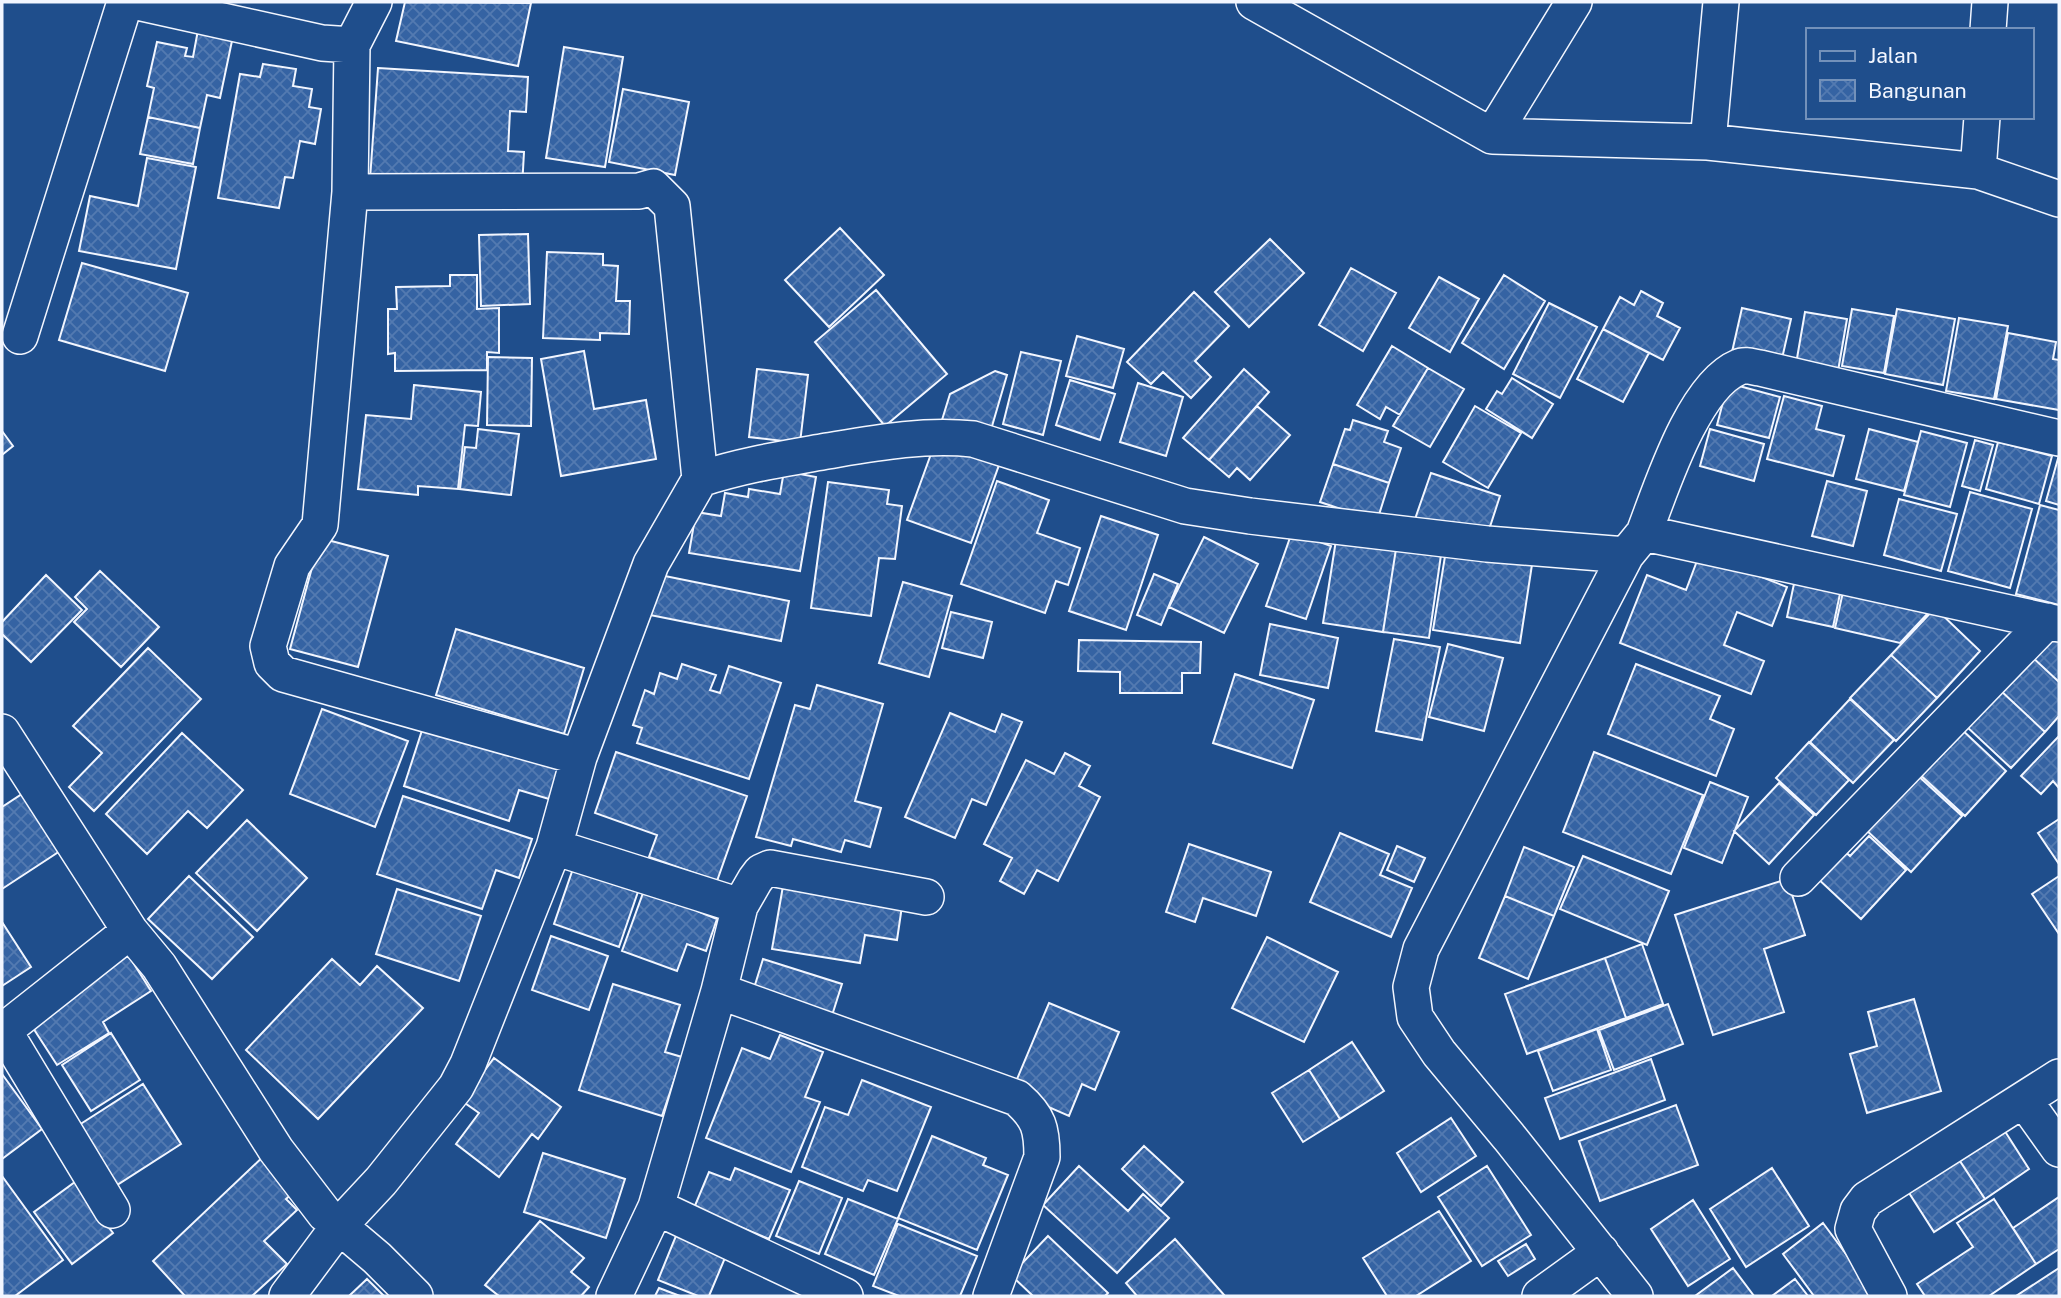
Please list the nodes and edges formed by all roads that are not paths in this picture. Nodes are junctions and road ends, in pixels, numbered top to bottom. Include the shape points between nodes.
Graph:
1 (125, 2) edge
2 (137, 2) edge
3 (374, 2) edge
4 (1254, 2) edge
5 (1574, 2) edge
6 (1721, 2) edge
7 (1990, 2) edge
8 (1988, 28) edge
9 (352, 45) junction
10 (1982, 119) edge
11 (1492, 136) junction
12 (1708, 142) junction
13 (1978, 171) junction
14 (351, 192) junction
15 (2059, 200) edge
16 (20, 336) dead end
17 (2059, 438) edge
18 (700, 479) junction
19 (1635, 544) junction
20 (2053, 622) edge
21 (2, 732) edge
22 (579, 757) junction
23 (554, 847) junction
24 (1798, 878) dead end
25 (926, 897) dead end
26 (740, 906) junction
27 (130, 932) junction
28 (719, 991) junction
29 (3, 1032) edge
30 (2059, 1077) edge
31 (2024, 1100) junction
32 (2059, 1149) edge
33 (656, 1207) junction
34 (112, 1210) dead end
35 (339, 1226) junction
36 (1601, 1252) junction
37 (288, 1296) edge
38 (415, 1296) edge
39 (614, 1296) edge
40 (845, 1296) edge
41 (991, 1296) edge
42 (1541, 1296) edge
43 (1635, 1296) edge
44 (1889, 1296) edge

1 - 16 street
2 - 9 street via 322,43
3 - 9 street
4 - 11 street
5 - 11 street
6 - 12 street
7 - 8 street
9 - 14 street
10 - 13 street
11 - 12 street
12 - 13 street
13 - 15 street
14 - 18 street via 639,191 653,187 672,206
14 - 22 street via 320,524 292,566 268,646 272,663 283,674
17 - 19 street via 1741,365 1721,378 1704,400 1678,445
18 - 19 street via 741,466 862,445 948,437 972,439 1198,508 1487,544
18 - 22 street via 651,564
19 - 20 street
19 - 36 street via 1421,949 1411,987 1415,1017 1438,1053
20 - 24 street
21 - 27 street
22 - 23 street
23 - 26 street
23 - 35 street via 456,1087 382,1181
25 - 26 street via 770,868 761,872
26 - 28 street
27 - 29 street
27 - 35 street via 159,965 276,1150
28 - 33 street
28 - 41 street via 1017,1098 1033,1112 1042,1134 1042,1157
29 - 34 street
30 - 31 street
31 - 32 street
31 - 44 street via 1867,1199 1858,1211 1853,1228
33 - 39 street
33 - 40 street
35 - 37 street
35 - 38 street
36 - 42 street
36 - 43 street

